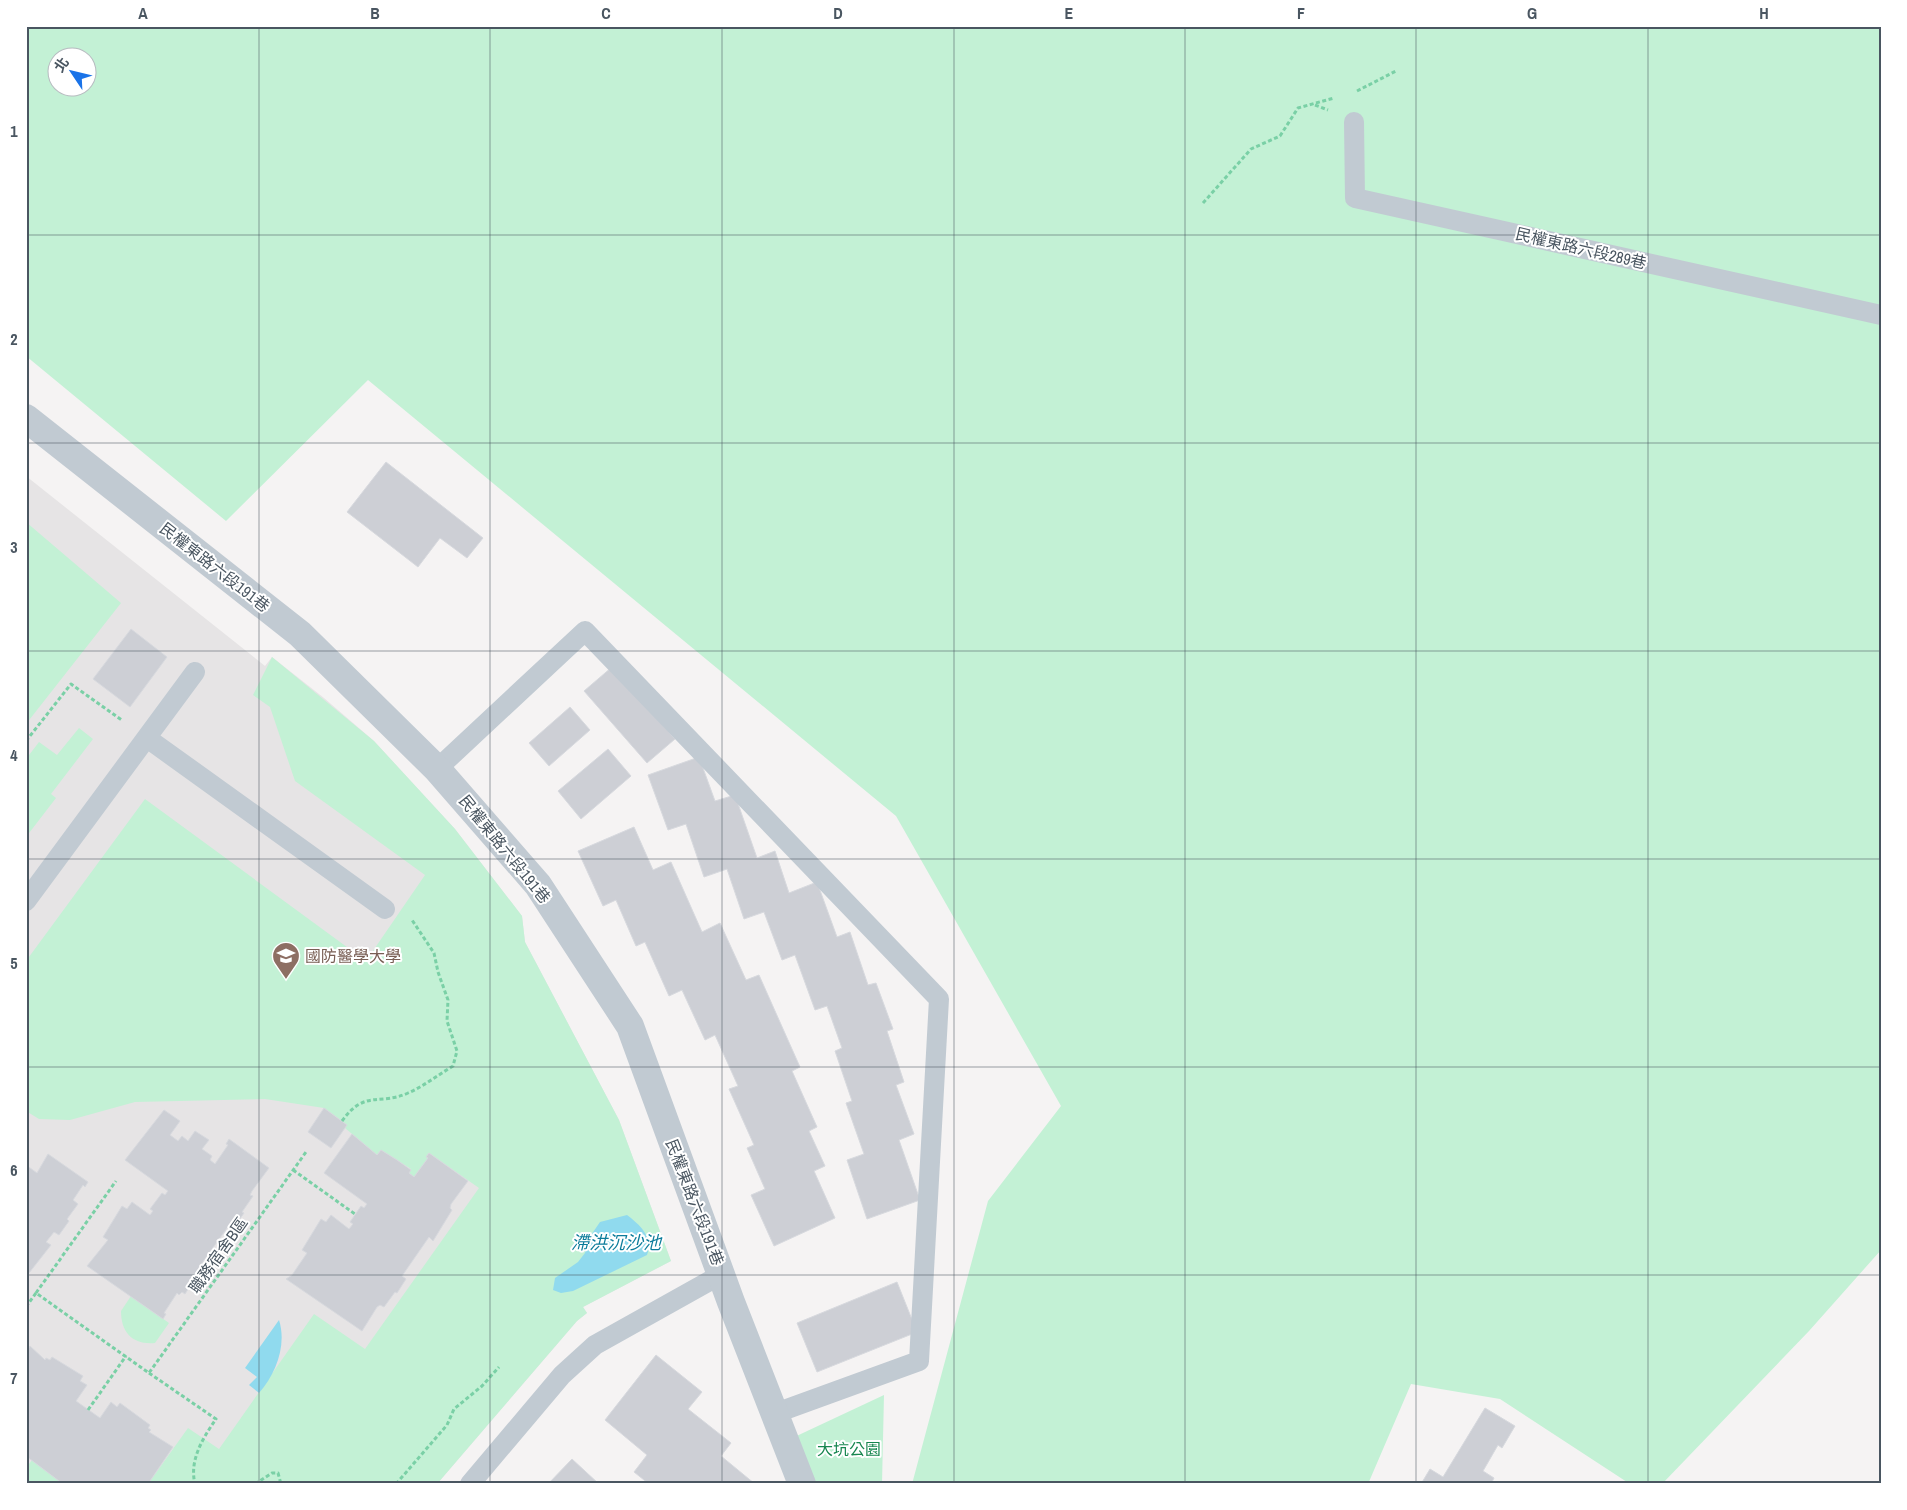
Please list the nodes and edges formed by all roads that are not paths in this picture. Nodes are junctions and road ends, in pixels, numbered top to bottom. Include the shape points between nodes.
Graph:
1 (1354, 122) dead end
2 (1881, 315) edge
3 (26, 418) edge
4 (195, 672) dead end
5 (147, 738) junction
6 (437, 769) junction
7 (26, 901) edge
8 (385, 909) road end
9 (722, 1274) junction
10 (776, 1413) junction
11 (470, 1484) edge
12 (802, 1484) edge

1 - 2 lane, 民權東路六段289巷 via 1355,198
3 - 6 street, 民權東路六段191巷 via 300,634
4 - 5 lane
5 - 7 lane
5 - 8 lane
6 - 9 street, 民權東路六段191巷 via 538,885 630,1026
6 - 10 lane via 585,631 939,999 919,1361
9 - 10 street, 民權東路六段191巷
9 - 11 lane via 596,1345 562,1375
10 - 12 street, 民權東路六段191巷

